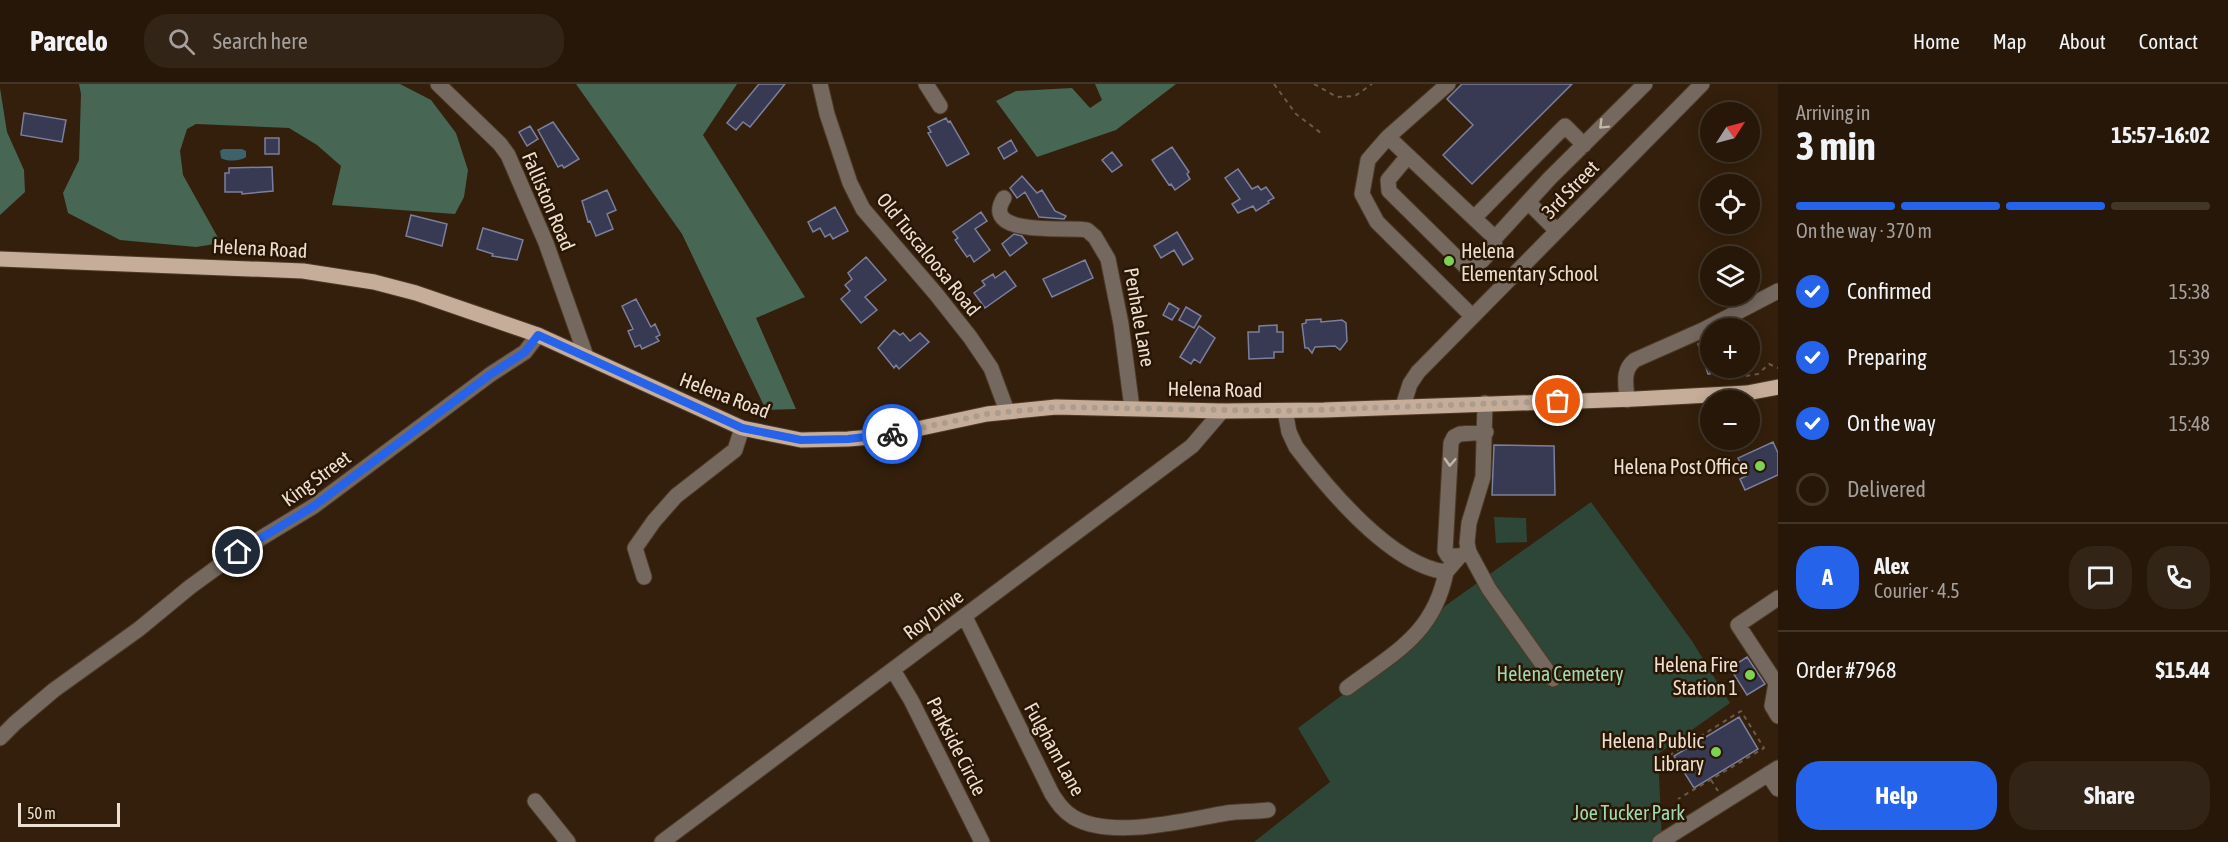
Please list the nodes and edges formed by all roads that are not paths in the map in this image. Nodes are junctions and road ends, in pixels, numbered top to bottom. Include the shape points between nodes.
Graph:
1 (438, 84) edge
2 (926, 84) edge
3 (1448, 84) edge
4 (1645, 84) edge
5 (823, 86) edge
6 (1693, 87) edge
7 (940, 106) dead end
8 (1388, 137) junction
9 (1584, 145) junction
10 (1408, 156) junction
11 (1004, 198) dead end
12 (1528, 202) junction
13 (1474, 218) junction
14 (1557, 231) junction
15 (1495, 238) junction
16 (0, 259) edge
17 (1778, 291) edge
18 (1472, 316) junction
19 (538, 335) junction
20 (585, 356) junction
21 (1778, 387) edge
22 (1760, 390) edge
23 (1700, 397) edge
24 (1627, 399) junction
25 (1485, 403) junction
26 (1403, 406) junction
27 (1132, 408) junction
28 (1007, 411) junction
29 (1222, 411) junction
30 (1285, 411) junction
31 (742, 428) junction
32 (1486, 432) junction
33 (1465, 554) junction
34 (1446, 572) junction
35 (644, 577) dead end
36 (1778, 598) edge
37 (965, 617) junction
38 (893, 670) junction
39 (1553, 679) dead end
40 (1347, 688) dead end
41 (1778, 717) edge
42 (0, 738) edge
43 (1773, 771) edge
44 (1778, 789) edge
45 (535, 801) dead end
46 (1268, 810) dead end
47 (568, 842) edge
48 (662, 842) edge
49 (982, 842) edge
50 (1660, 842) edge

1 - 20 street, Falliston Road via 508,155 546,243
2 - 7 street
3 - 8 street
4 -> 9 street
5 - 28 street, Old Tuscaloosa Road via 827,114 863,209 970,337 991,368
6 - 14 street, 3rd Street
8 - 10 street
8 - 18 street via 1368,160 1362,194 1377,222
9 - 12 street
9 - 13 street via 1565,126
10 - 13 street
10 - 15 street via 1388,180 1389,191 1467,268 1475,268 1494,248
11 - 27 street, Penhale Lane via 1001,216 1014,224 1055,230 1079,228 1095,237 1108,259
12 - 14 street
12 - 15 street
13 - 15 street
14 - 18 street, 3rd Street
16 - 19 main road, Helena Road via 215,266 337,275 416,292
17 - 24 street via 1635,360 1625,374
18 - 26 street, 3rd Street via 1418,372
19 - 20 main road, Helena Road
19 - 42 street, King Street via 525,352 314,506 238,552 190,587 54,690
20 - 31 main road, Helena Road
21 - 22 main road, Helena Road
23 - 24 main road, Helena Road
24 - 25 main road, Helena Road
25 - 26 main road, Helena Road
25 - 32 street
26 - 30 main road, Helena Road
27 - 28 main road, Helena Road
27 - 29 main road, Helena Road
28 - 31 main road, Helena Road via 885,436 848,439 801,440
29 - 30 main road, Helena Road
29 - 37 street, Roy Drive via 1192,446
30 - 34 street via 1296,447 1350,511 1406,556
31 - 35 street via 735,450 676,496 635,548
32 - 33 street via 1481,486 1469,523
32 -> 33 street via 1460,434 1451,443 1445,547 1448,556
33 - 34 street
33 - 39 street
34 - 40 street via 1429,620 1399,650
36 - 41 street via 1738,624 1776,683 1772,706
37 - 38 street, Roy Drive
37 - 46 street, Fulgham Lane via 1052,794 1073,817 1097,825 1155,826
38 - 48 street, Roy Drive
38 - 49 street, Parkside Circle
43 - 44 street
43 - 50 street
45 - 47 street

